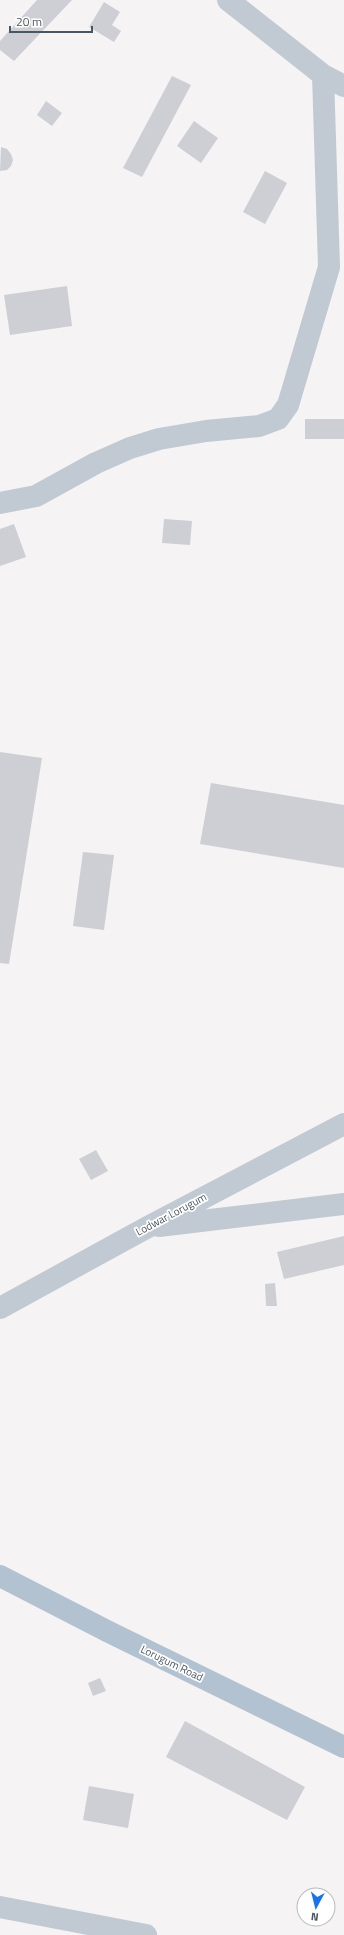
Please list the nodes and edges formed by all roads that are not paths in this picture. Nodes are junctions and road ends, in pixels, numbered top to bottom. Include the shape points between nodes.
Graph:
1 (228, 0) edge
2 (323, 75) junction
3 (344, 86) edge
4 (0, 503) edge
5 (344, 1124) edge
6 (344, 1204) edge
7 (146, 1228) junction
8 (0, 1308) edge
9 (0, 1576) edge
10 (344, 1747) edge
11 (0, 1907) edge
12 (146, 1935) edge

1 - 2 street
2 - 3 street
2 - 4 street via 329,267 288,405 278,419 259,426 159,438 96,463 36,496
5 - 7 street, Lodwar Lorugum
6 - 7 street
7 - 8 street, Lodwar Lorugum
9 - 10 main road, Lorugum Road
11 - 12 street

